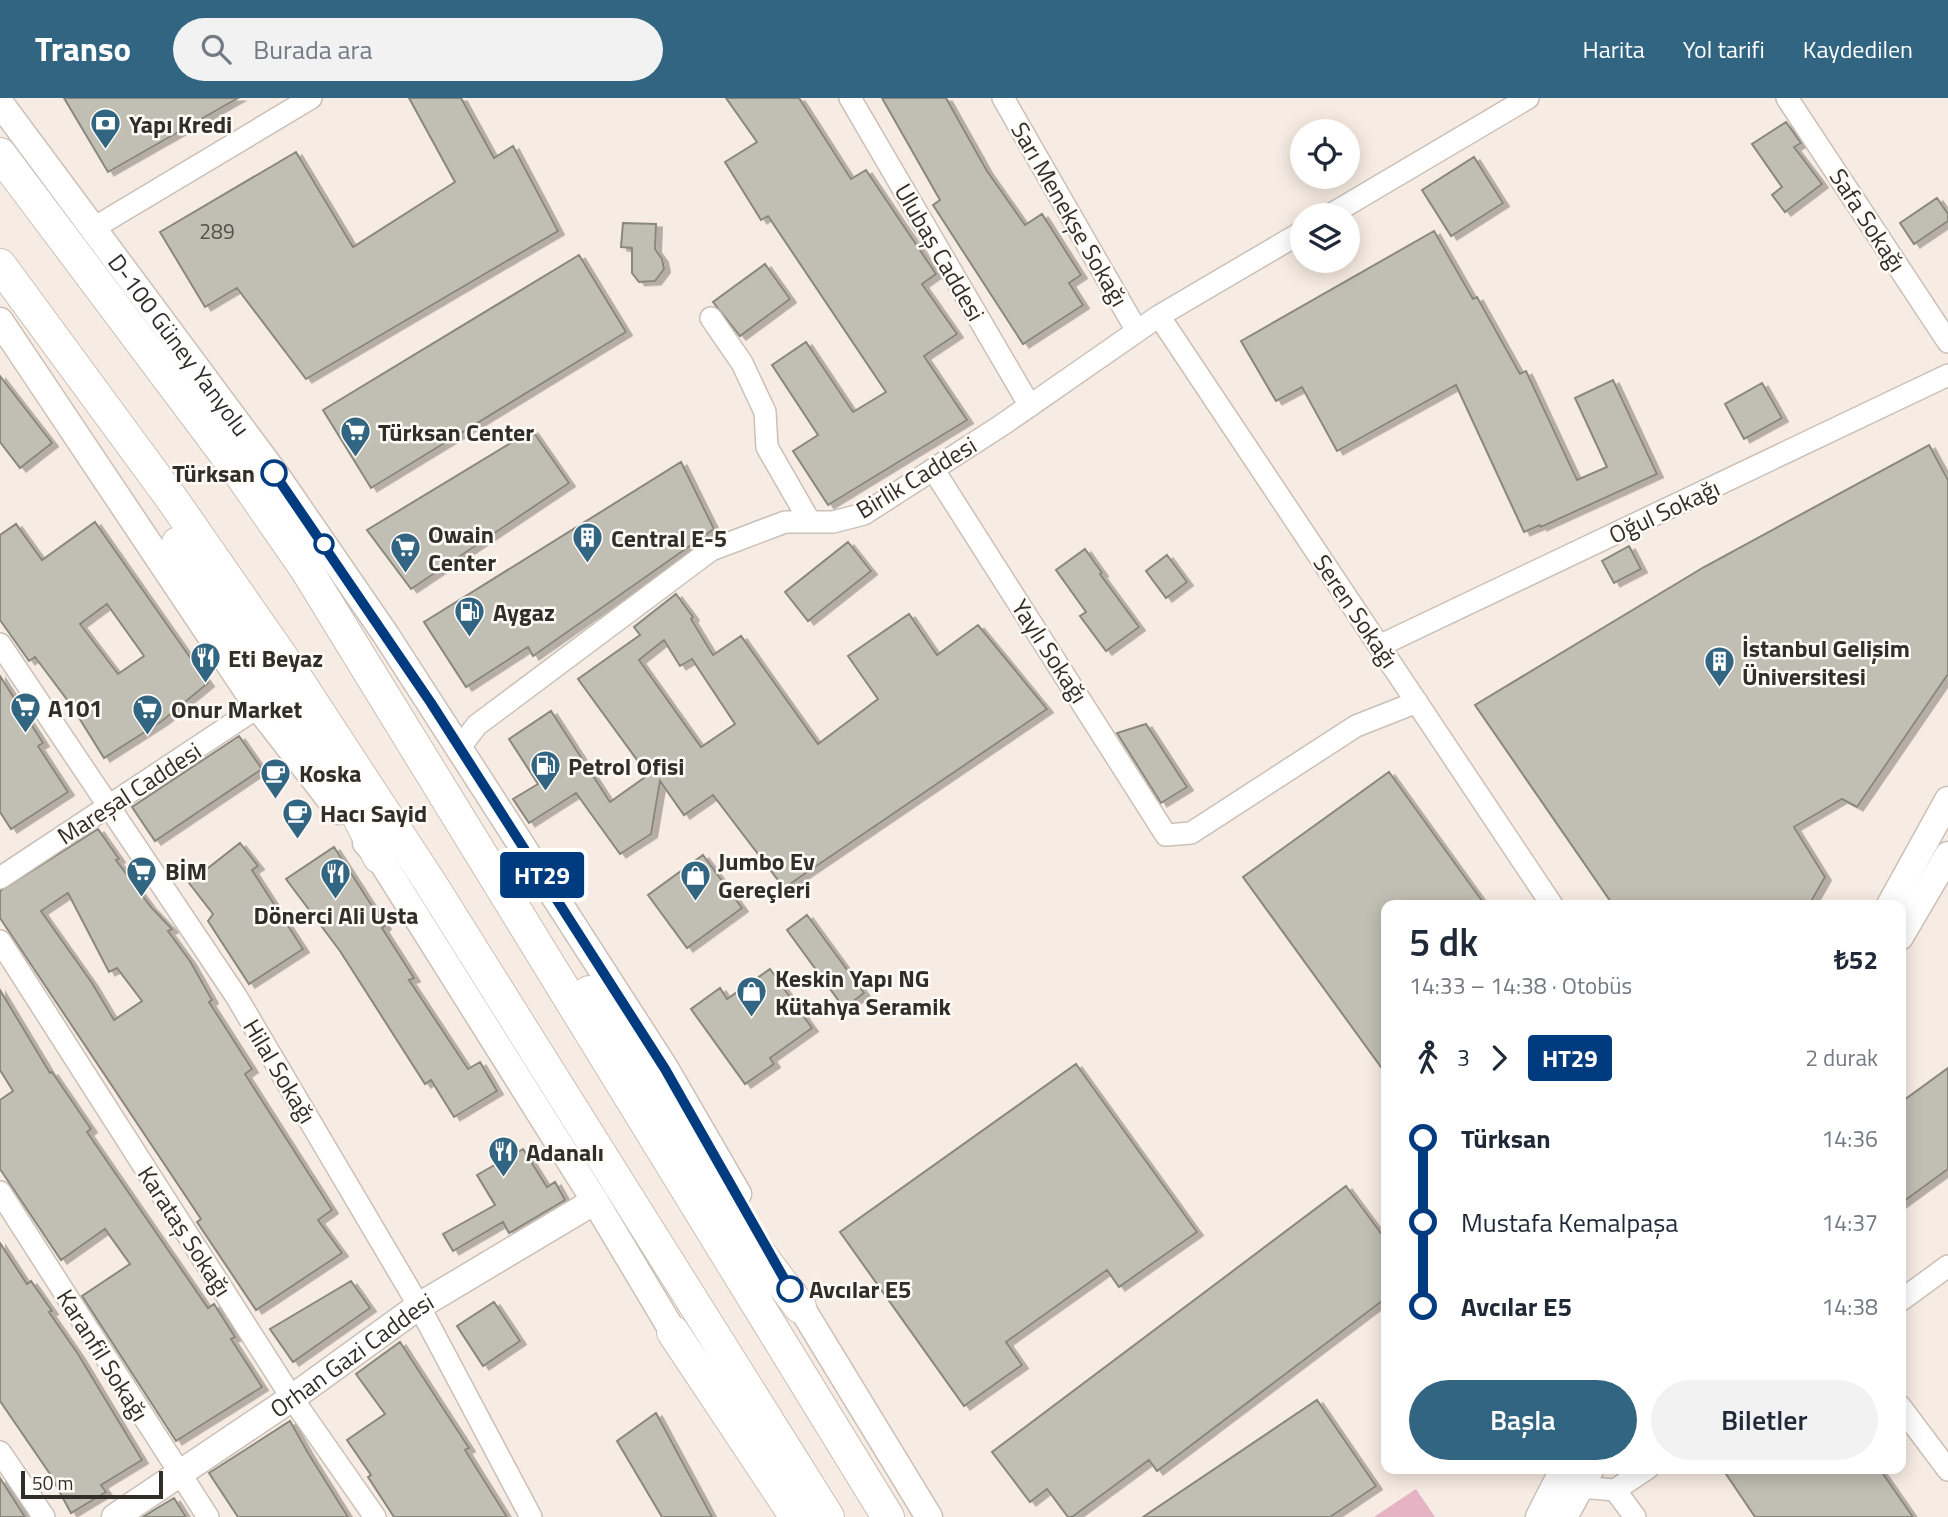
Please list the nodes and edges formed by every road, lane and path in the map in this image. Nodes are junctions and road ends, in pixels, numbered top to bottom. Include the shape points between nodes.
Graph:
1 (311, 98) edge
2 (850, 98) edge
3 (1003, 98) edge
4 (1528, 98) edge
5 (1787, 98) edge
6 (0, 103) edge
7 (0, 154) edge
8 (1350, 203) edge
9 (92, 229) junction
10 (1290, 239) edge
11 (6, 274) edge
12 (1160, 316) junction
13 (710, 318) dead end
14 (0, 321) edge
15 (1137, 331) junction
16 (1948, 342) edge
17 (1948, 375) edge
18 (1030, 406) junction
19 (933, 469) junction
20 (810, 522) junction
21 (0, 644) edge
22 (1379, 646) junction
23 (1417, 702) junction
24 (258, 707) junction
25 (460, 747) junction
26 (436, 781) junction
27 (1948, 800) edge
28 (110, 805) junction
29 (1948, 855) edge
30 (379, 858) junction
31 (0, 878) edge
32 (1549, 900) edge
33 (1893, 900) edge
34 (1906, 927) edge
35 (0, 942) edge
36 (0, 1192) edge
37 (595, 1200) junction
38 (1948, 1266) edge
39 (1906, 1297) edge
40 (419, 1306) junction
41 (800, 1307) junction
42 (673, 1332) junction
43 (292, 1398) junction
44 (1906, 1414) edge
45 (0, 1452) edge
46 (1948, 1470) edge
47 (178, 1474) junction
48 (1639, 1474) edge
49 (1573, 1477) edge
50 (1615, 1490) junction
51 (44, 1517) edge
52 (115, 1517) edge
53 (208, 1517) edge
54 (375, 1517) edge
55 (531, 1517) edge
56 (781, 1517) edge
57 (796, 1517) edge
58 (828, 1517) edge
59 (888, 1517) edge
60 (929, 1517) edge
61 (1533, 1517) edge
62 (1539, 1517) edge
63 (1564, 1517) edge
64 (1635, 1517) edge

1 - 9 street
2 - 18 street, Ulubaş Caddesi
3 - 15 street, Sarı Menekşe Sokağı
4 - 8 street
5 - 16 street, Safa Sokağı
6 - 9 main road, D-100 Güney Yanyolu
7 - 26 highway via 241,475 306,569
9 - 25 main road, D-100 Güney Yanyolu via 276,475
10 - 12 street, Birlik Caddesi
11 - 30 highway via 30,326 356,813
11 - 58 highway via 295,676 446,907
12 - 15 street, Birlik Caddesi
12 - 22 street, Seren Sokağı
13 - 20 street via 742,363 765,412 767,447
14 - 24 main road
15 - 18 street, Birlik Caddesi
17 - 22 street, Oğul Sokağı
18 - 19 street, Birlik Caddesi
19 - 20 street, Birlik Caddesi via 863,514
19 - 23 street, Yaylı Sokağı via 1166,835 1191,832 1356,726
20 - 25 street, Birlik Caddesi via 785,522 710,550 478,725
21 - 28 street, Hilal Sokağı
22 - 23 street, Seren Sokağı
23 - 32 street, Seren Sokağı
24 - 28 street, Mareşal Caddesi
24 - 30 main road
25 - 41 main road, D-100 Güney Yanyolu via 665,1069
26 - 41 highway via 505,869
26 - 59 highway
27 - 33 main road
28 - 31 street, Mareşal Caddesi
28 - 40 street, Hilal Sokağı via 236,996
29 - 34 main road
30 - 37 main road
35 - 43 street, Karataş Sokağı
36 - 47 street, Karanfil Sokağı
37 - 40 main road, Orhan Gazi Caddesi
37 - 42 main road
38 - 39 street
40 - 43 main road, Orhan Gazi Caddesi
40 - 55 street, Hilal Sokağı
41 - 60 main road, D-100 Güney Yanyolu
42 - 56 main road
42 - 57 highway
43 - 47 main road, Orhan Gazi Caddesi
43 - 54 street, Karataş Sokağı
44 - 46 street
45 - 51 street
47 - 52 main road, Orhan Gazi Caddesi
47 - 53 street, Karanfil Sokağı
48 - 50 street
49 - 50 street
49 - 61 main road
49 - 62 main road
49 - 63 main road
50 - 64 street

